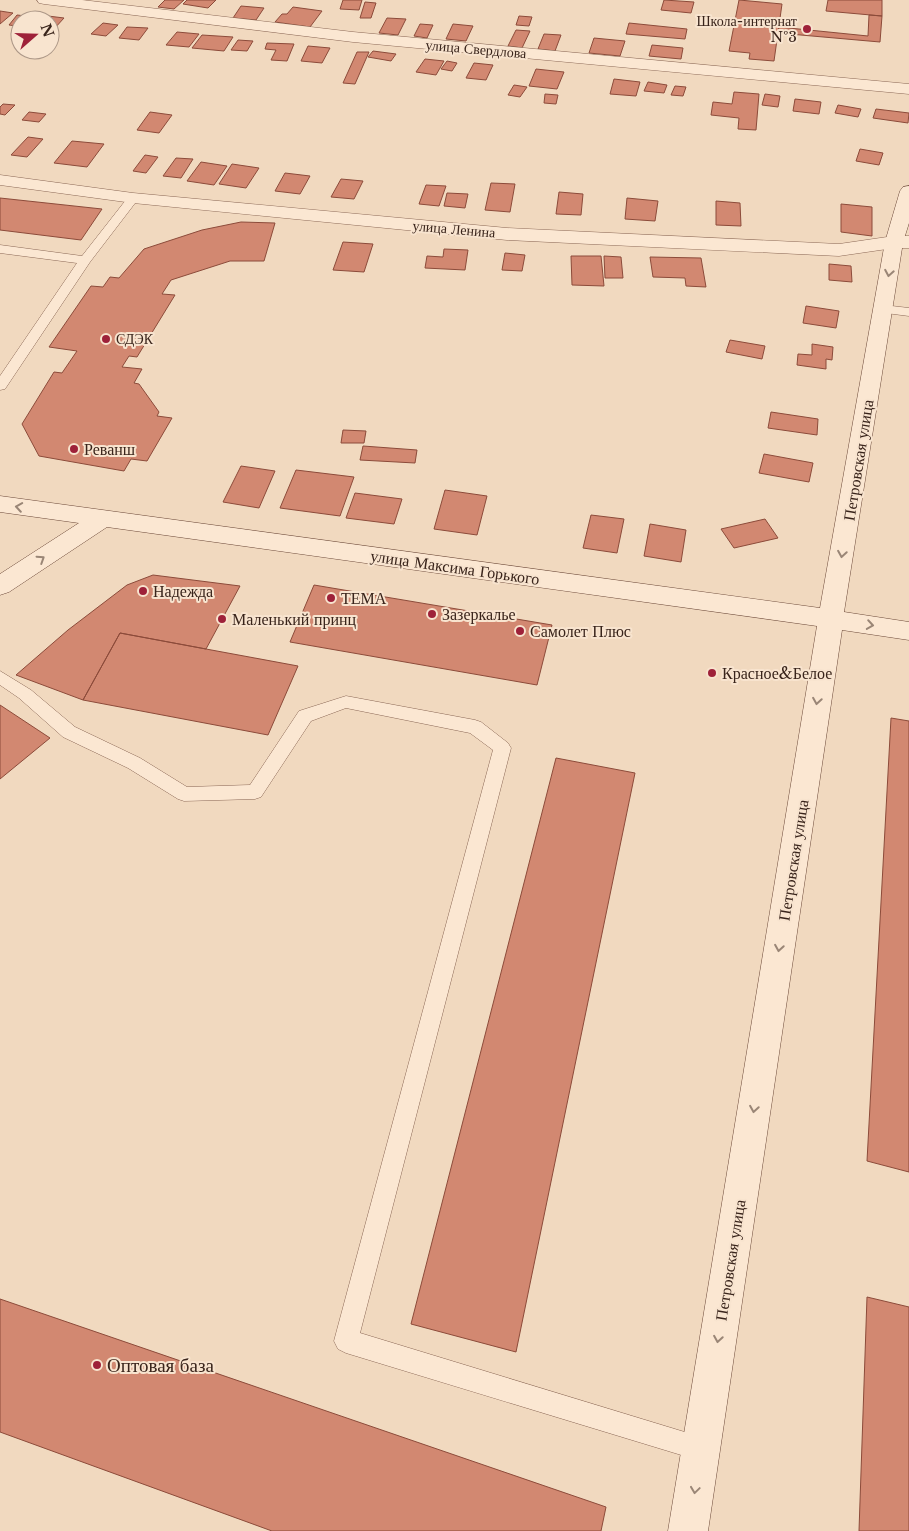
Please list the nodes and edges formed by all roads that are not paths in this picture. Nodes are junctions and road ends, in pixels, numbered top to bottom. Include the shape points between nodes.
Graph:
1 (44, 0) edge
2 (909, 89) edge
3 (0, 180) edge
4 (909, 192) edge
5 (132, 198) junction
6 (902, 242) edge
7 (0, 249) edge
8 (85, 260) junction
9 (883, 309) junction
10 (909, 312) edge
11 (0, 386) edge
12 (0, 504) edge
13 (102, 519) junction
14 (0, 586) edge
15 (831, 619) junction
16 (909, 631) edge
17 (0, 677) edge
18 (701, 1449) junction
19 (688, 1531) edge

1 - 2 main road, улица Свердлова via 353,37
3 - 5 main road, улица Ленина
4 - 6 main road, Петровская улица
5 - 6 main road, улица Ленина via 507,234 839,250
5 - 8 lane
6 -> 9 main road, Петровская улица
7 - 8 lane
8 - 11 lane
9 - 10 lane
9 -> 15 main road, Петровская улица
13 -> 12 main road, улица Максима Горького
14 -> 13 main road
13 - 15 main road, улица Максима Горького
15 -> 16 main road, улица Максима Горького
15 -> 18 main road, Петровская улица
17 - 18 lane via 70,732 134,762 184,794 255,792 305,716 346,702 475,727 502,748 346,1341
18 -> 19 main road, Петровская улица

